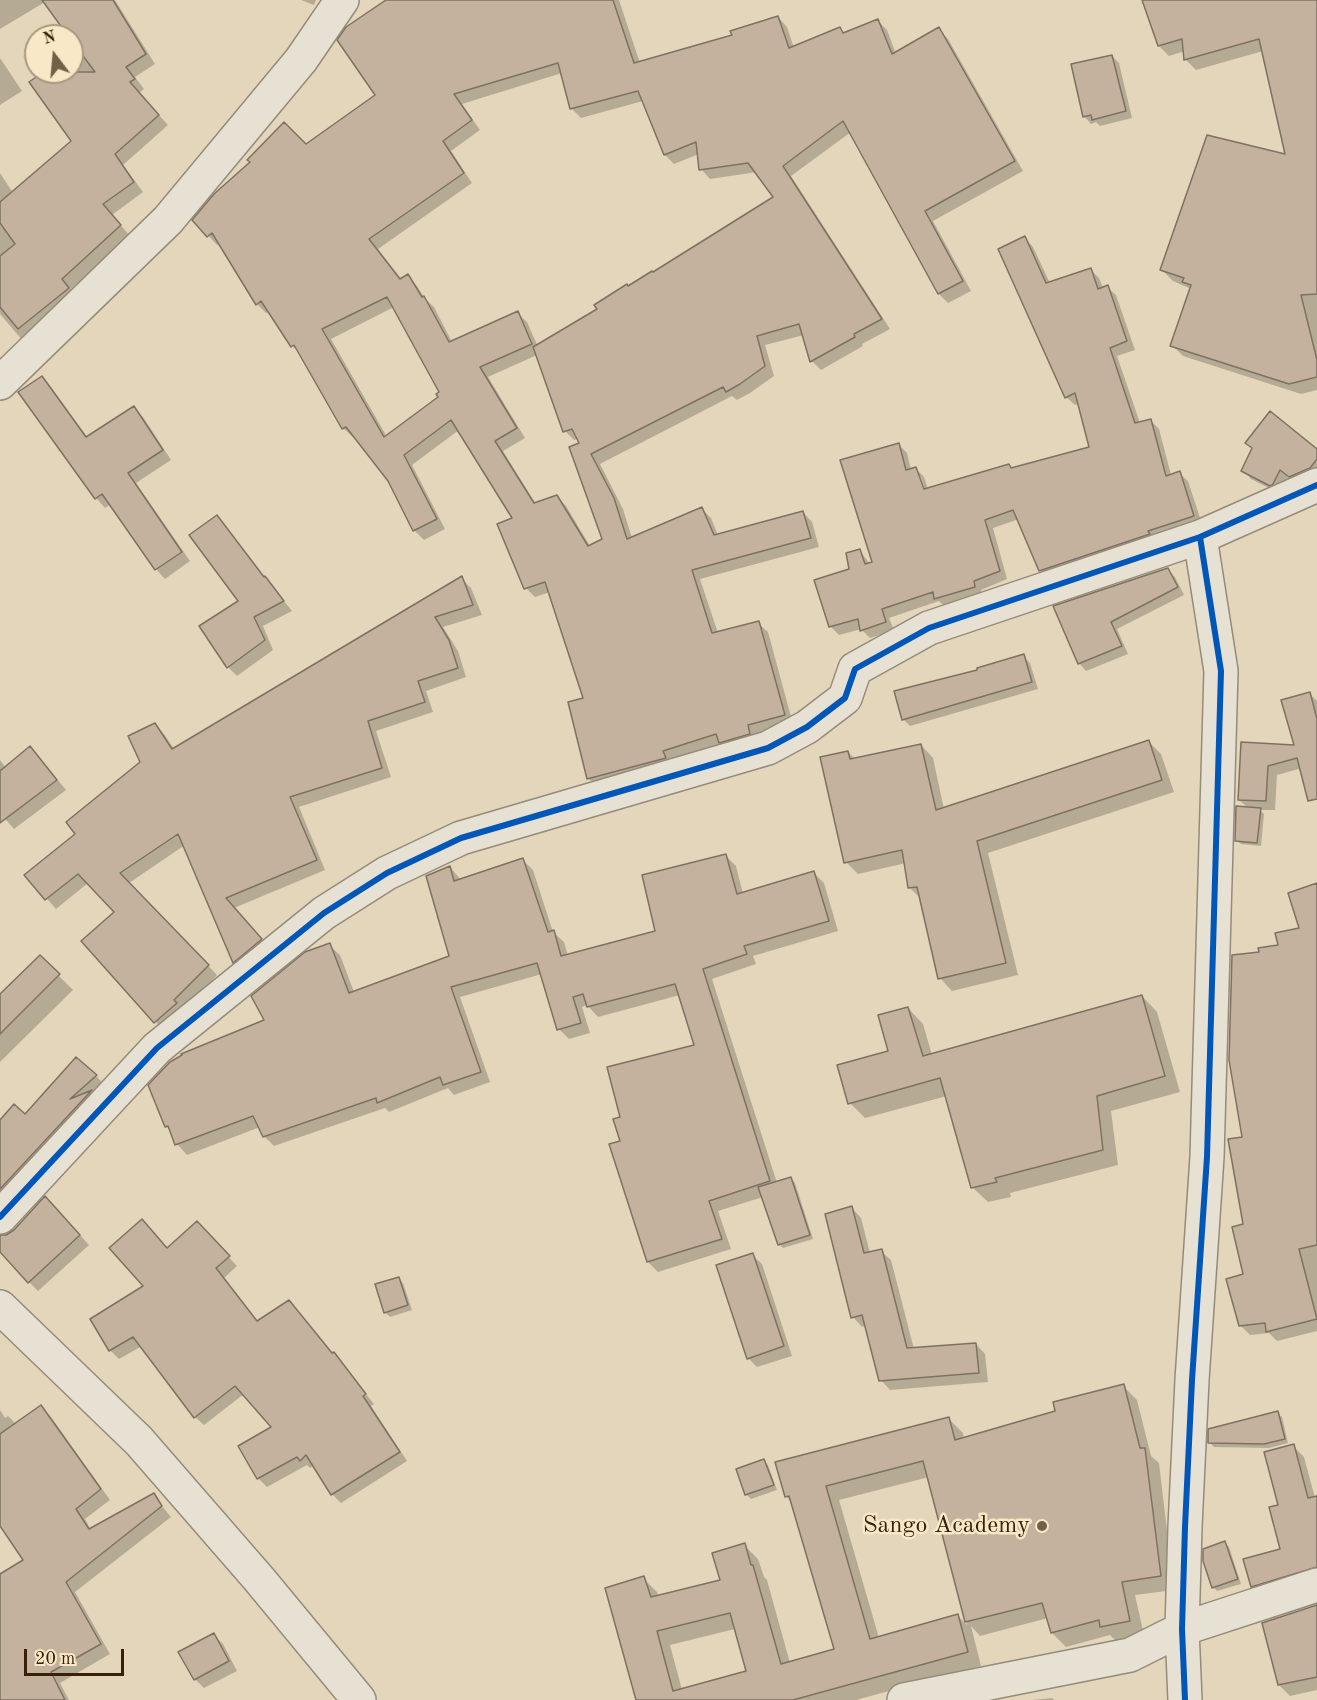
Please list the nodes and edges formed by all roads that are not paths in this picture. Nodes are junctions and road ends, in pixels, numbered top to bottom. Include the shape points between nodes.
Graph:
1 (342, 0) edge
2 (0, 383) edge
3 (1317, 485) edge
4 (1200, 537) junction
5 (0, 1217) edge
6 (0, 1307) edge
7 (1317, 1585) edge
8 (1182, 1629) junction
9 (358, 1700) edge
10 (904, 1700) edge
11 (1185, 1700) edge

1 - 2 street via 301,60 168,220
3 - 4 street
4 - 5 street via 930,628 855,669 845,698 807,727 768,748 461,838 387,873 324,913 157,1048
4 - 8 street via 1221,671 1207,1157 1191,1391
6 - 9 street via 140,1441
7 - 8 street
8 - 10 street via 1130,1655
8 - 11 street

